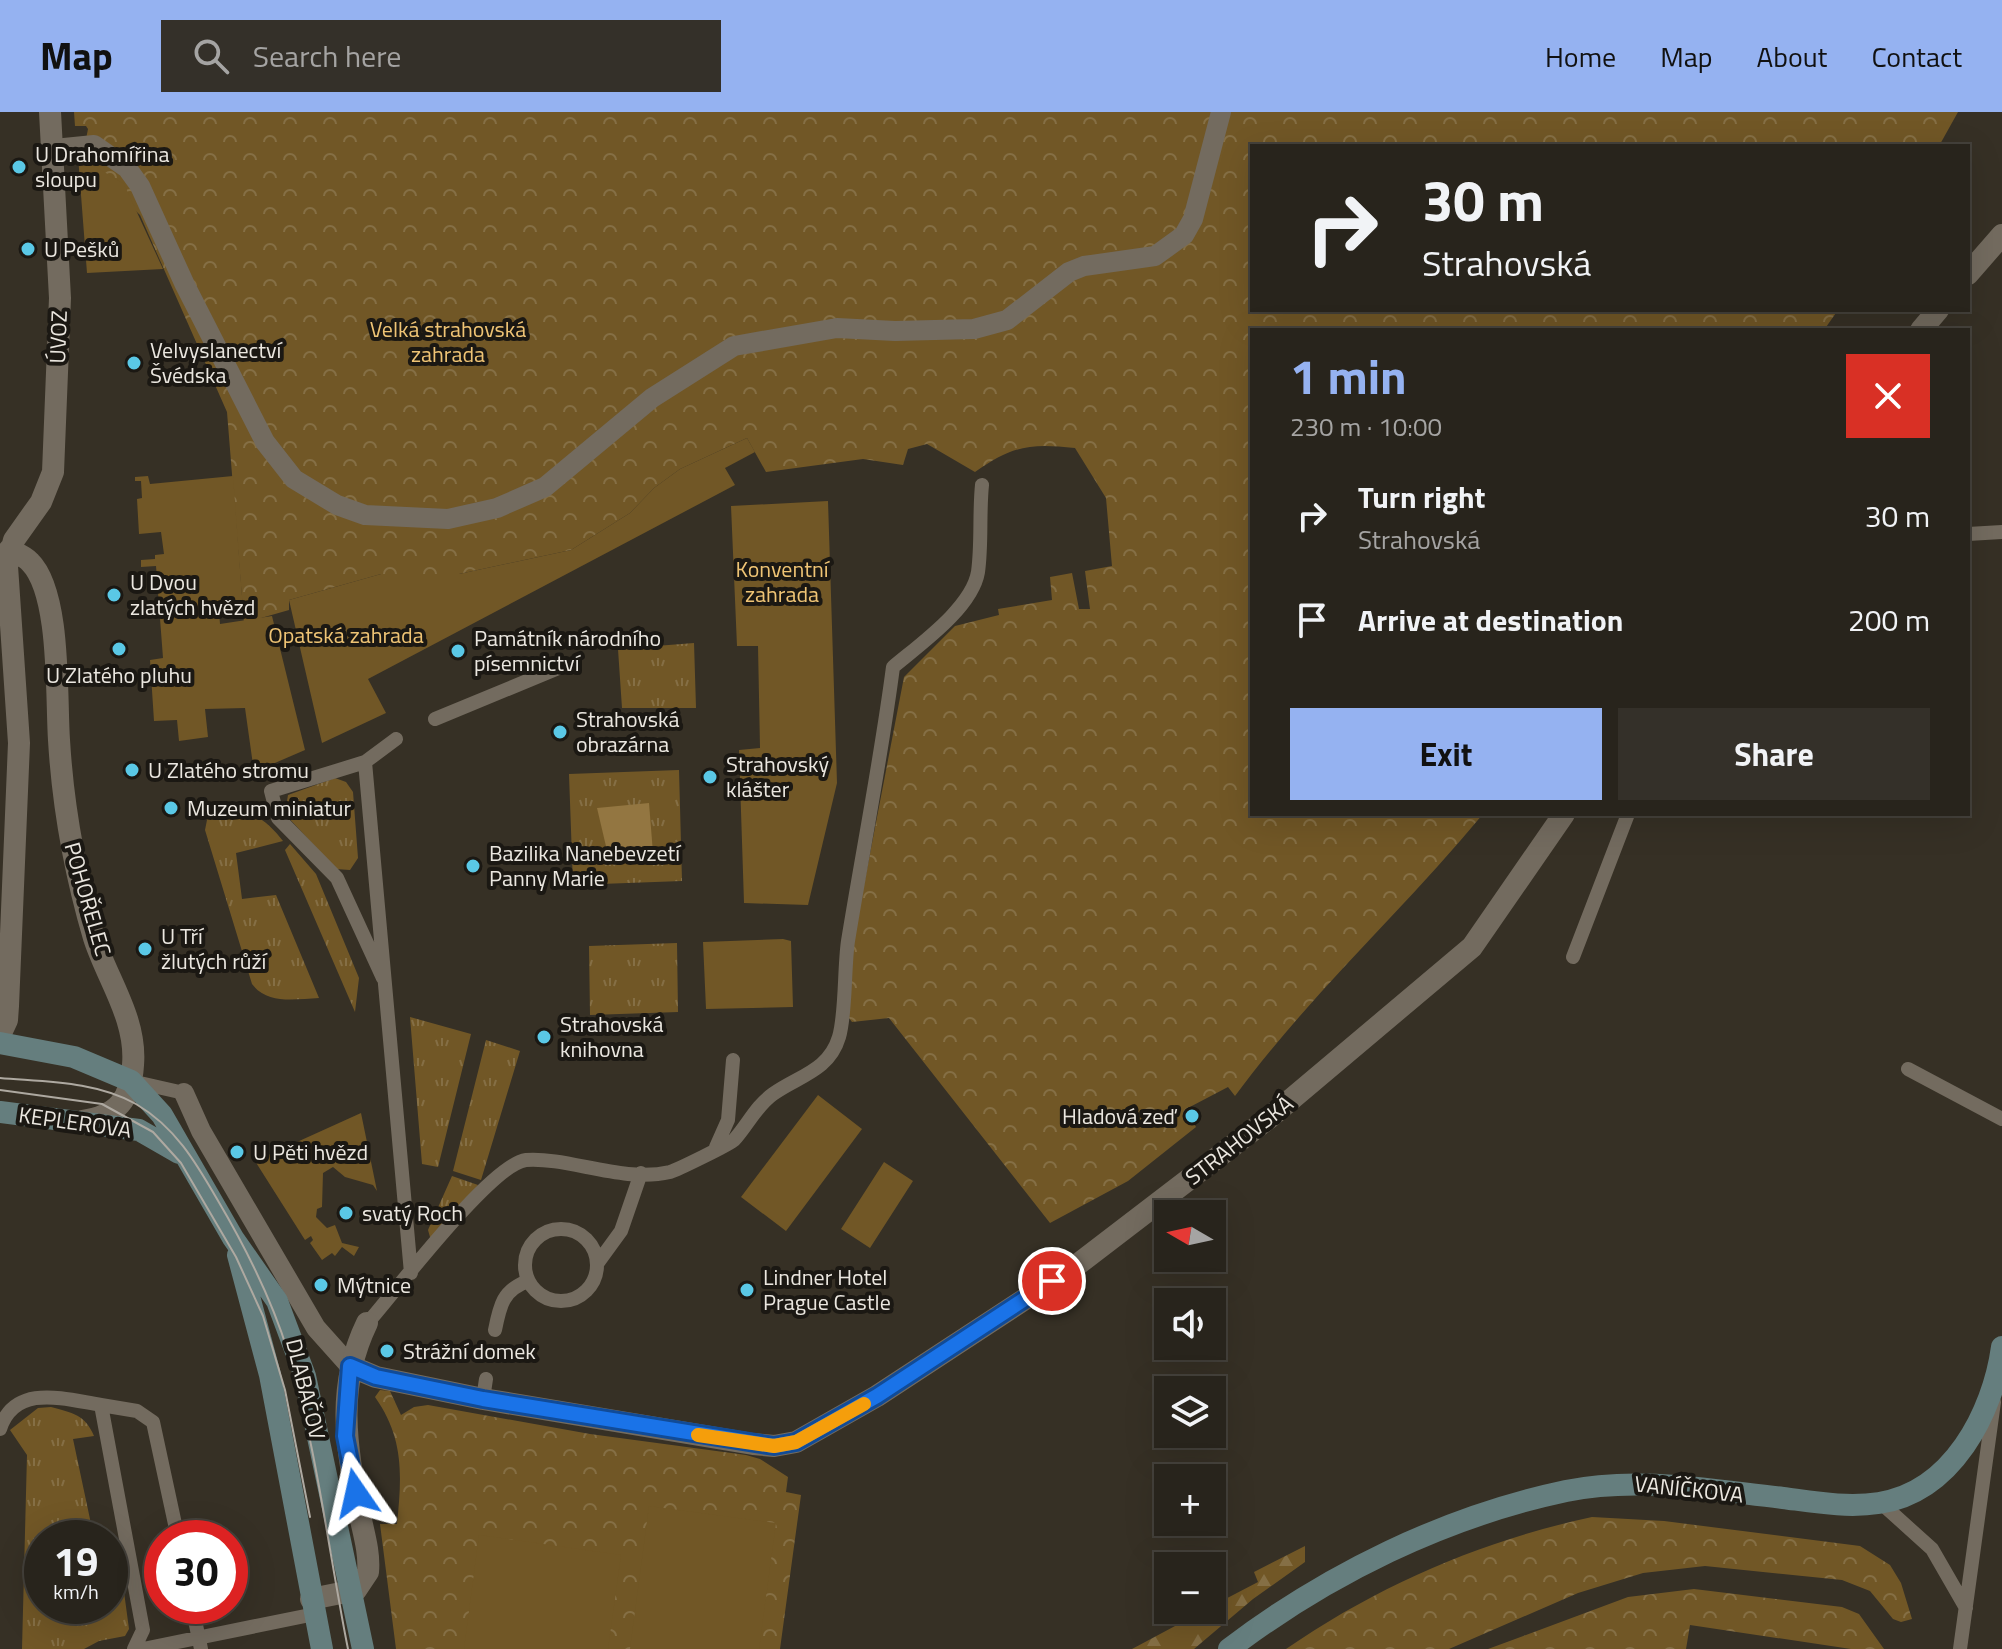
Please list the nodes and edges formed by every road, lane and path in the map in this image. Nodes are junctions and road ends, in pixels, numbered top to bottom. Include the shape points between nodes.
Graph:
1 (50, 112) edge
2 (1221, 112) edge
3 (54, 149) junction
4 (2002, 235) edge
5 (1970, 272) edge
6 (1936, 312) edge
7 (1923, 328) edge
8 (982, 485) dead end
9 (2002, 532) edge
10 (1970, 534) edge
11 (4, 542) edge
12 (568, 664) dead end
13 (435, 719) dead end
14 (396, 739) dead end
15 (365, 762) junction
16 (1563, 816) edge
17 (1627, 816) edge
18 (1573, 957) dead end
19 (383, 978) junction
20 (4, 1028) edge
21 (0, 1043) edge
22 (733, 1060) dead end
23 (1908, 1069) dead end
24 (131, 1081) junction
25 (184, 1093) joint
26 (0, 1112) edge
27 (2002, 1119) edge
28 (83, 1121) junction
29 (716, 1147) junction
30 (189, 1162) junction
31 (641, 1173) junction
32 (233, 1238) junction
33 (597, 1264) junction
34 (411, 1273) junction
35 (528, 1281) junction
36 (369, 1321) joint
37 (495, 1330) dead end
38 (2001, 1355) edge
39 (350, 1366) junction
40 (101, 1405) junction
41 (0, 1429) edge
42 (1881, 1503) junction
43 (174, 1520) edge
44 (350, 1592) junction
45 (313, 1606) junction
46 (1966, 1608) junction
47 (200, 1643) edge
48 (134, 1649) edge
49 (143, 1649) edge
50 (322, 1649) edge
51 (363, 1649) edge
52 (1229, 1649) edge
53 (1960, 1649) edge

1 - 3 street, ÚVOZ
2 - 3 street via 1193,219 1184,235 1163,252 1069,272 1007,320 974,329 837,328 734,346 652,398 545,487 497,508 448,519 365,515 294,479 265,442 127,168 94,145
3 - 11 street, ÚVOZ via 60,298 53,472 48,490
4 - 5 street
6 - 7 street
8 - 29 lane via 977,575 939,629 893,667 880,773 847,947 840,1037 824,1065 773,1094 731,1143
9 - 10 lane
11 - 20 street via 19,743
11 - 24 street, POHOŘELEC via 30,561 48,599 69,832 95,940 131,1038
12 - 13 lane
14 - 15 lane
15 - 19 lane
15 - 19 lane via 271,791 278,818 337,878
16 - 39 street, STRAHOVSKÁ via 1472,947 1269,1118 1077,1265 877,1396 796,1442 753,1444 484,1389 376,1377
17 - 18 lane
19 - 34 lane
21 - 24 main road via 74,1057
22 - 29 lane via 728,1120
23 - 27 lane
24 - 25 lane
24 - 28 street via 119,1108
24 - 30 main road, DLABAČOV via 162,1115
25 - 39 street via 316,1328
26 - 28 main road, KEPLEROVA
28 - 30 main road, KEPLEROVA via 139,1130
29 - 31 lane via 669,1172
30 - 32 main road, DLABAČOV
31 - 33 lane via 621,1231
31 - 34 lane via 525,1160 509,1166 486,1185
32 - 44 main road, DLABAČOV via 277,1301 293,1335
32 - 45 main road, DLABAČOV via 270,1375
33 - 35 lane via 586,1291 569,1300 541,1295
33 - 35 lane via 584,1238 557,1229 539,1236 528,1252
34 - 36 lane
35 - 37 lane via 508,1291
36 - 39 street
38 - 42 main road, VANÍČKOVA via 1983,1413 1946,1468 1921,1488
38 - 46 lane
39 - 44 street via 345,1436 369,1568 363,1585
40 - 41 lane via 34,1397 11,1407
40 - 43 lane via 137,1411 153,1422
40 - 48 lane via 143,1630
42 - 46 lane via 1932,1549
42 - 52 main road, VANÍČKOVA via 1831,1504 1625,1482 1565,1491 1433,1532 1353,1569 1265,1621
44 - 45 street
44 - 51 main road, DLABAČOV
45 - 47 lane
45 - 50 main road, DLABAČOV
46 - 53 lane
47 - 49 lane

